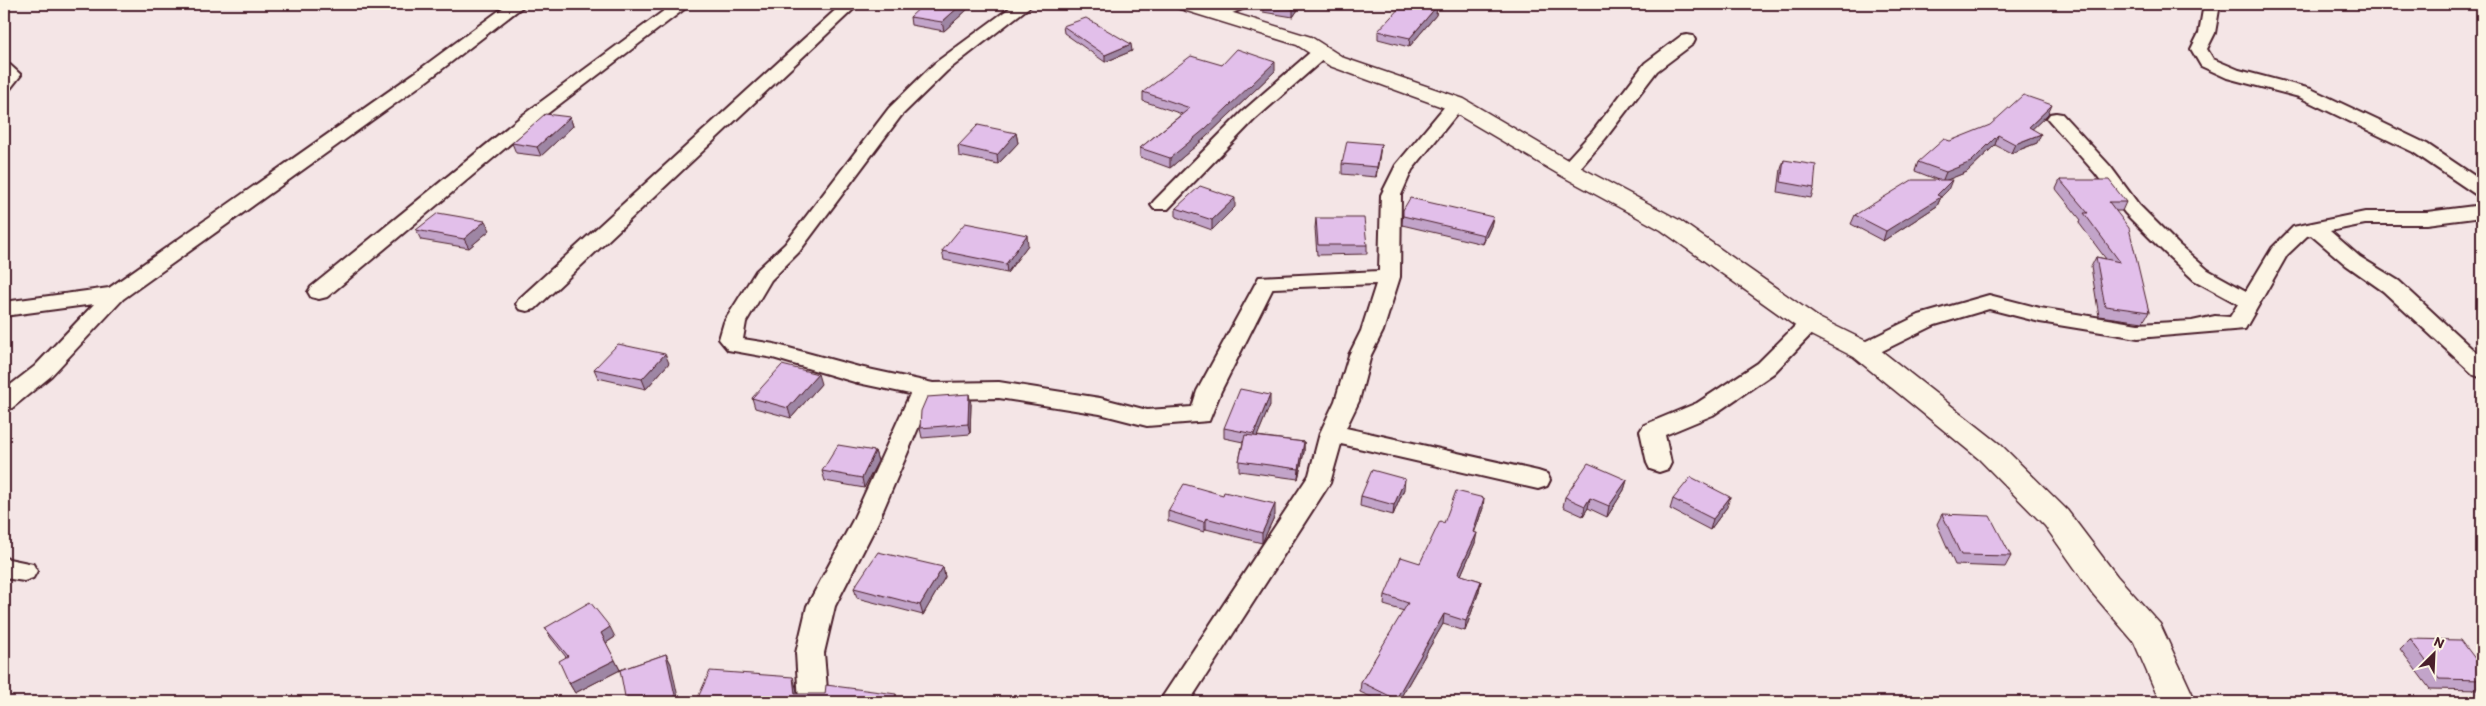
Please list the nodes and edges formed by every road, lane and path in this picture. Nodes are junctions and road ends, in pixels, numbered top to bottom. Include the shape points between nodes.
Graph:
1 (518, 4) edge
2 (683, 4) edge
3 (851, 4) edge
4 (1025, 4) edge
5 (1184, 4) edge
6 (1242, 4) edge
7 (2212, 4) edge
8 (1216, 14) junction
9 (1687, 40) dead end
10 (1320, 54) junction
11 (4, 69) edge
12 (4, 85) edge
13 (1456, 104) junction
14 (2056, 118) dead end
15 (1568, 170) junction
16 (2482, 190) edge
17 (1161, 205) dead end
18 (2482, 211) edge
19 (2316, 228) junction
20 (1389, 277) junction
21 (319, 292) dead end
22 (115, 294) junction
23 (2250, 301) junction
24 (527, 304) dead end
25 (4, 309) edge
26 (1810, 324) junction
27 (1864, 351) junction
28 (2482, 370) edge
29 (933, 391) junction
30 (4, 402) edge
31 (1332, 433) junction
32 (1659, 463) dead end
33 (1538, 480) dead end
34 (813, 702) edge
35 (1173, 702) edge
36 (2178, 702) edge

1 - 22 street
2 - 21 street via 529,119
3 - 24 street
4 - 29 street via 941,67 895,112 792,248 763,276 735,322 730,339 736,345 774,351 858,375
5 - 8 street
6 - 8 street
7 - 16 street via 2207,33 2199,50 2207,62 2234,74 2312,96 2420,148
8 - 10 street via 1304,41
9 - 15 street via 1651,67
10 - 13 street
10 - 17 street via 1248,116
11 - 12 street via 12,75
13 - 15 street
13 - 20 street via 1403,169 1391,195
14 - 23 street via 2103,170 2132,209 2172,249 2201,275
15 - 26 street via 1670,225
18 - 19 street via 2427,218 2365,218
19 - 23 street via 2300,231 2279,252
19 - 28 street via 2390,286
20 - 29 street via 1266,282 1209,391 1201,415 1147,418 1100,406 999,390
20 - 31 street via 1372,331 1360,354 1347,401
22 - 25 street
22 - 30 street via 43,372
23 - 27 street via 2237,324 2215,323 2192,328 2138,331 2040,315 1989,302 1927,320
26 - 27 street
26 - 32 street via 1766,368 1721,399 1652,431
27 - 36 street via 1990,452 2056,518 2148,634
29 - 34 street via 918,400 865,522 821,606 810,654
31 - 33 street
31 - 35 street via 1321,477

